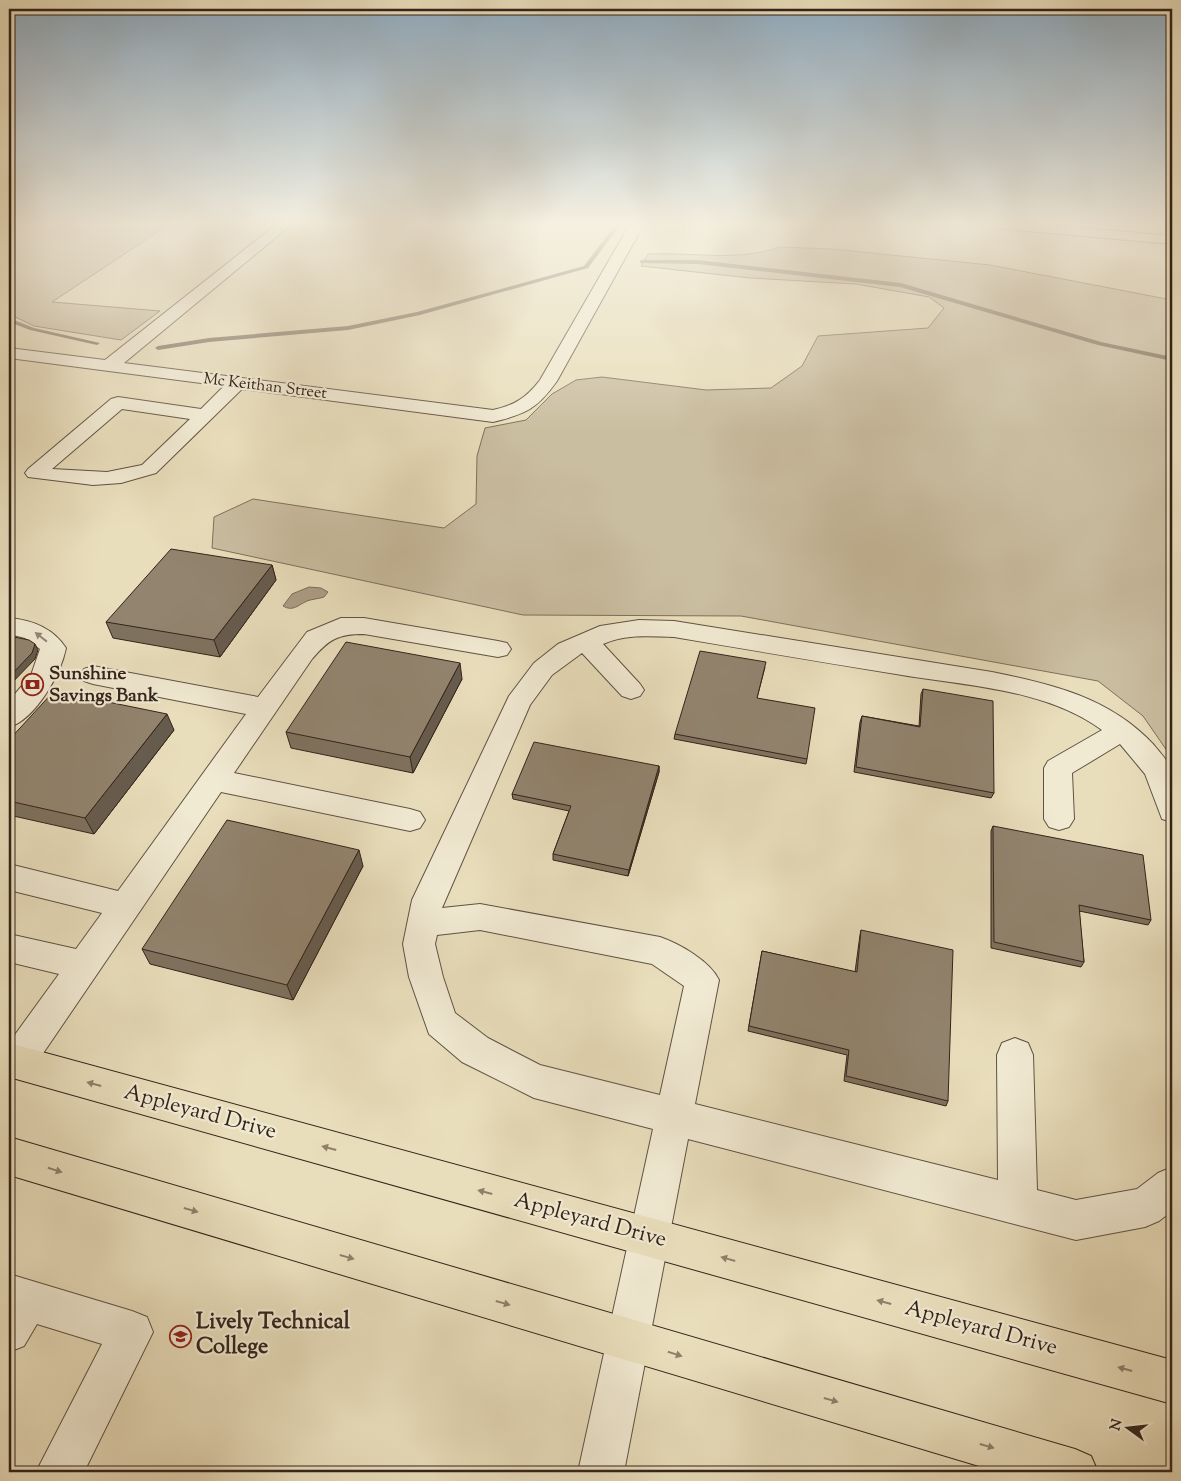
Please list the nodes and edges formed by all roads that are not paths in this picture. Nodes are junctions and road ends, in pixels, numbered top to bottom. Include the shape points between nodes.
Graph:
1 (199, 293) edge
2 (597, 293) edge
3 (9, 353) edge
4 (108, 367) junction
5 (237, 384) junction
6 (205, 415) junction
7 (9, 626) edge
8 (586, 642) junction
9 (498, 649) dead end
10 (93, 676) dead end
11 (631, 690) dead end
12 (264, 708) junction
13 (9, 718) edge
14 (1121, 731) junction
15 (214, 780) junction
16 (1172, 811) edge
17 (1059, 819) dead end
18 (410, 820) dead end
19 (9, 877) edge
20 (126, 906) junction
21 (424, 922) junction
22 (9, 948) edge
23 (84, 965) junction
24 (1015, 1055) dead end
25 (13, 1061) edge
26 (674, 1117) junction
27 (9, 1156) edge
28 (1172, 1187) edge
29 (1018, 1205) junction
30 (650, 1238) junction
31 (15, 1309) edge
32 (628, 1340) junction
33 (1172, 1382) edge
34 (59, 1472) edge
35 (601, 1472) edge
36 (1075, 1472) edge

1 - 4 street
2 - 5 street, Mc Keithan Street via 548,381 534,401 521,410 493,416
3 - 4 street, Mc Keithan Street
4 - 5 street, Mc Keithan Street
5 - 6 street
6 - 6 street via 118,403 35,473 79,480 133,475 149,469
13 -> 7 street via 40,684 51,664 53,648 32,631
8 - 11 street
8 - 14 street via 609,632 639,628 674,629 975,679 1062,698 1096,713
8 - 21 street via 567,650 543,669 518,702 428,900
9 - 12 street via 364,626 340,626 316,638
10 - 12 street
12 - 15 street
14 - 16 street via 1136,742 1151,762 1170,793
14 - 17 street via 1058,768
15 - 18 street
15 - 20 street
19 - 20 street
20 - 23 street
21 - 26 street via 419,944 441,1023 475,1050 534,1081
21 - 26 street via 480,917 660,951 702,980
22 - 23 street
23 - 25 street
24 - 29 street
30 -> 25 main road, Appleyard Drive
26 - 29 street
26 - 30 street
27 -> 32 main road
28 - 29 street via 1145,1208 1076,1220
30 - 32 street
33 -> 30 main road, Appleyard Drive
31 - 34 street via 132,1332
32 - 35 street
32 -> 36 main road

